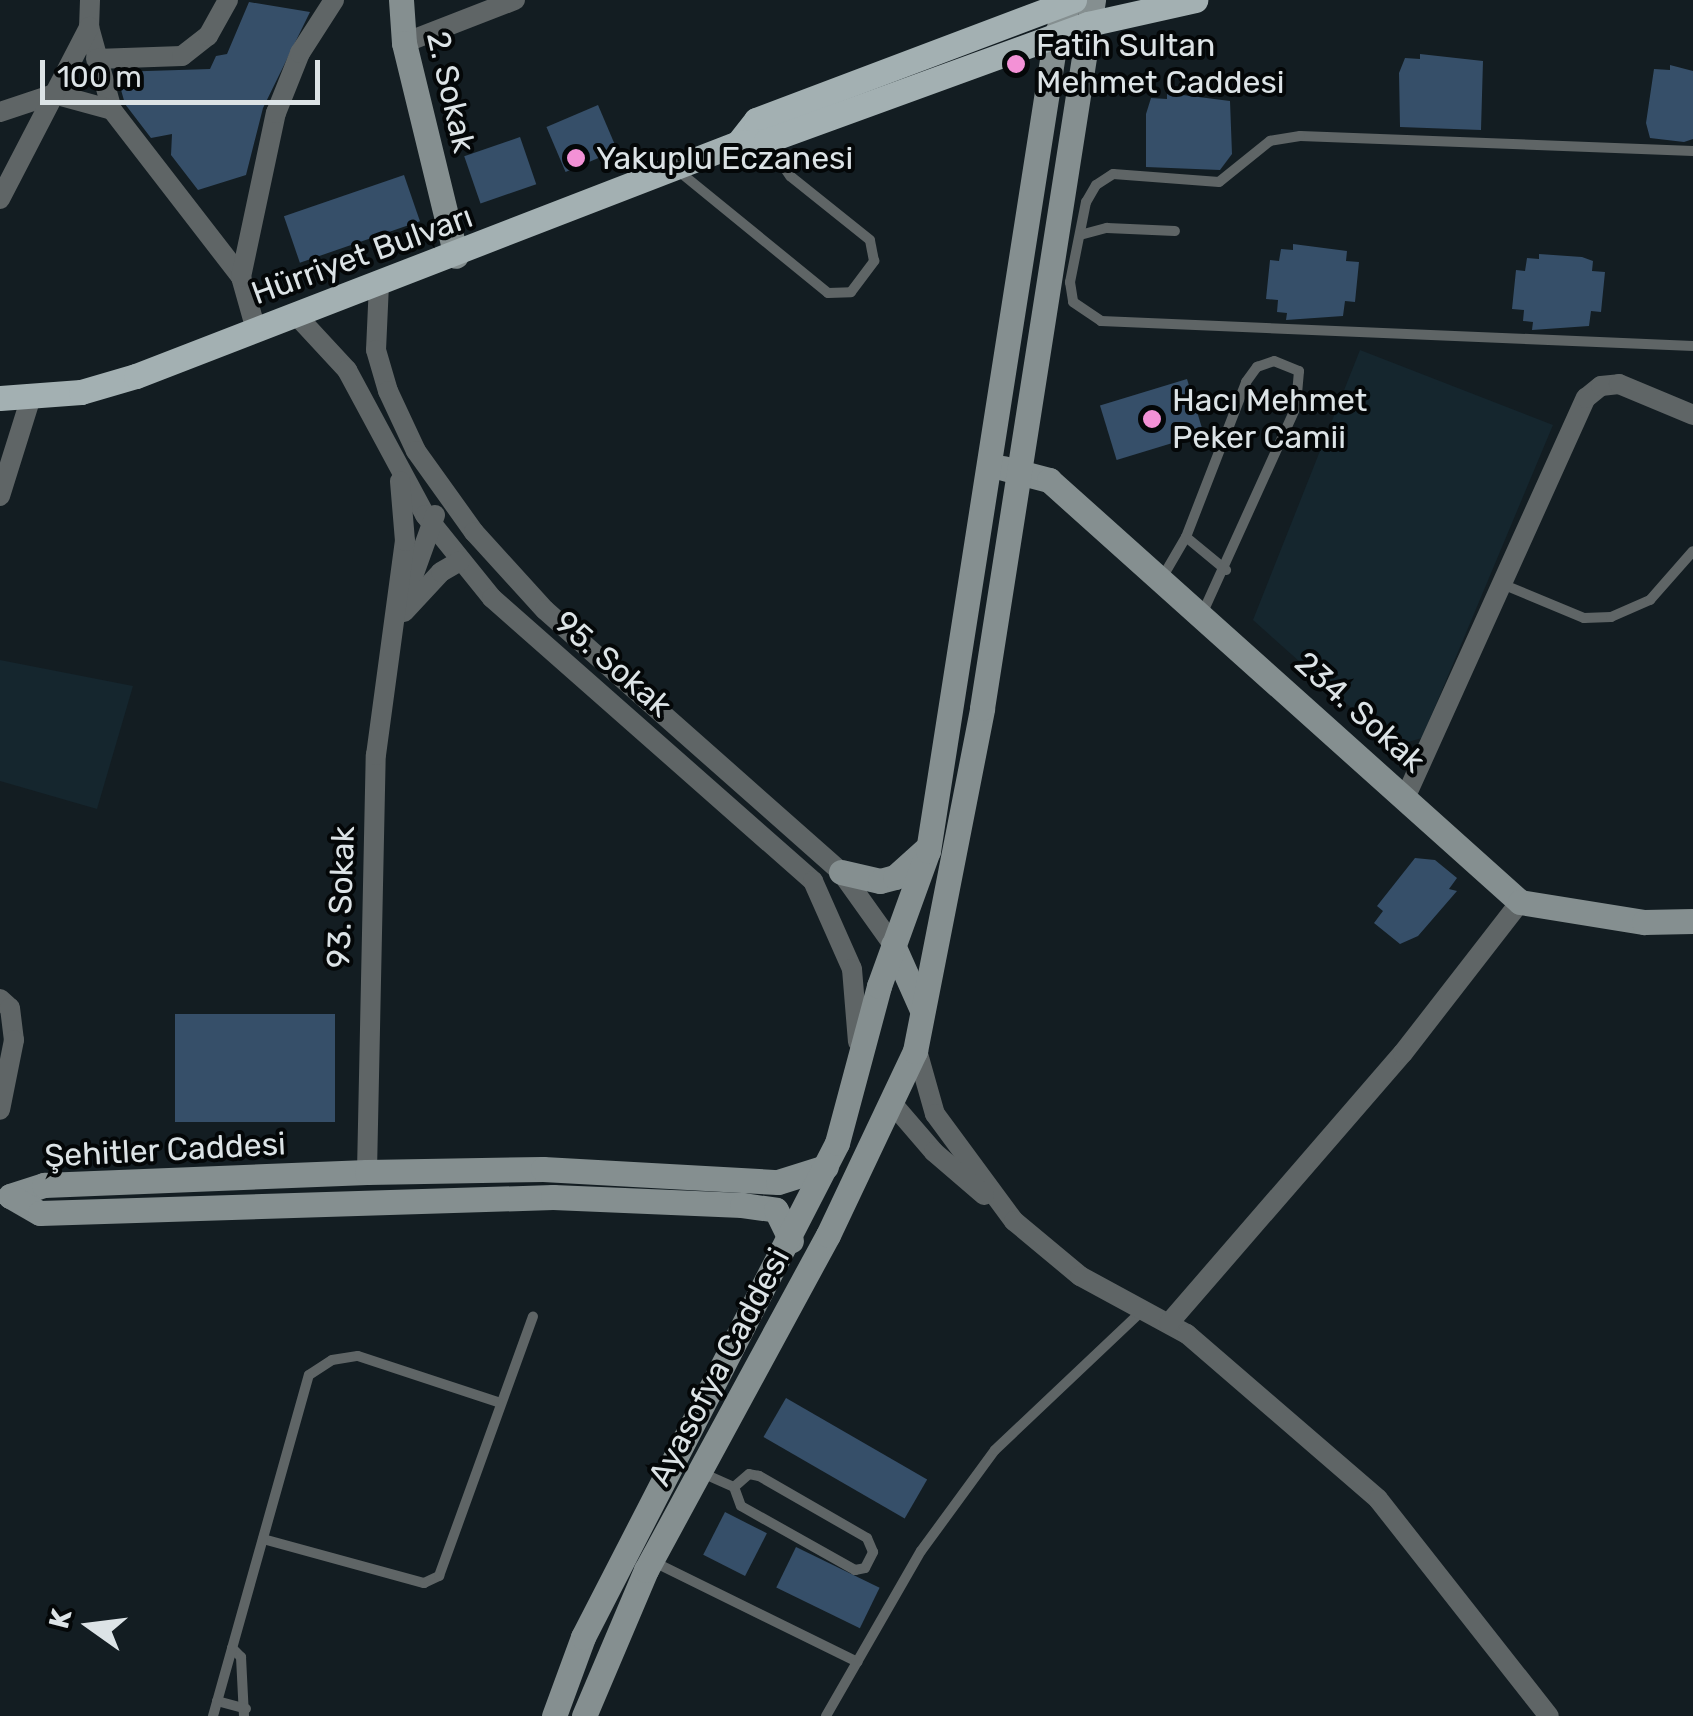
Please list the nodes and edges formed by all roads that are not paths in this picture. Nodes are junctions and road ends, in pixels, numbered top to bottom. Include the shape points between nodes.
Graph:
1 (90, 0) edge
2 (228, 0) edge
3 (334, 0) edge
4 (401, 0) edge
5 (515, 0) edge
6 (1071, 0) edge
7 (1196, 0) edge
8 (1091, 12) edge
9 (89, 27) junction
10 (1056, 35) junction
11 (404, 42) junction
12 (96, 59) junction
13 (54, 94) junction
14 (112, 110) junction
15 (0, 112) edge
16 (766, 141) junction
17 (738, 144) junction
18 (1693, 151) edge
19 (676, 168) junction
20 (0, 199) edge
21 (1174, 231) dead end
22 (1080, 235) junction
23 (456, 256) junction
24 (241, 277) junction
25 (379, 284) junction
26 (297, 316) junction
27 (256, 330) junction
28 (1693, 346) edge
29 (1, 397) edge
30 (30, 400) junction
31 (1693, 416) edge
32 (397, 464) junction
33 (988, 466) junction
34 (1017, 470) junction
35 (439, 483) junction
36 (0, 496) edge
37 (432, 525) junction
38 (1186, 537) junction
39 (1693, 551) edge
40 (460, 561) junction
41 (1226, 570) junction
42 (1161, 579) junction
43 (1501, 584) junction
44 (1202, 615) junction
45 (393, 625) junction
46 (567, 629) junction
47 (548, 648) junction
48 (1406, 796) junction
49 (930, 842) junction
50 (841, 872) junction
51 (1520, 902) junction
52 (1693, 921) edge
53 (894, 945) junction
54 (0, 998) edge
55 (866, 1028) junction
56 (917, 1034) junction
57 (856, 1058) junction
58 (891, 1102) junction
59 (0, 1110) edge
60 (826, 1167) junction
61 (367, 1172) junction
62 (291, 1176) junction
63 (184, 1178) junction
64 (654, 1188) junction
65 (5, 1191) edge
66 (293, 1205) junction
67 (185, 1208) junction
68 (1006, 1211) junction
69 (791, 1241) junction
70 (1143, 1310) junction
71 (533, 1317) dead end
72 (1169, 1323) junction
73 (498, 1402) junction
74 (700, 1472) junction
75 (734, 1487) junction
76 (264, 1539) junction
77 (652, 1561) junction
78 (232, 1648) junction
79 (858, 1662) junction
80 (217, 1701) junction
81 (245, 1712) edge
82 (213, 1716) edge
83 (554, 1716) edge
84 (584, 1716) edge
85 (826, 1716) edge
86 (1549, 1716) edge

1 - 9 street
2 - 12 street via 208,36 182,56
3 - 24 street via 300,53 276,113
4 - 11 main road, 2. Sokak
5 - 11 street
6 - 10 main road
6 - 17 main road, Hürriyet Bulvarı via 756,120
7 - 8 main road, Hürriyet Bulvarı
8 - 10 main road, Hürriyet Bulvarı
8 - 34 main road, Ayasofya Caddesi
9 - 12 street
9 - 13 street
10 - 16 main road, Hürriyet Bulvarı
10 - 33 main road
11 - 23 main road, 2. Sokak
12 - 14 street
13 - 14 street
13 - 15 street
13 - 20 street
14 - 24 street
16 - 17 main road, Hürriyet Bulvarı
16 - 19 lane via 790,176 870,240 874,260 851,292 828,293
17 - 19 main road, Hürriyet Bulvarı
18 - 22 lane via 1300,136 1270,142 1219,182 1114,174 1086,202
19 - 23 main road, Hürriyet Bulvarı
21 - 22 lane via 1108,228
22 - 28 lane via 1072,302 1101,321
23 - 25 main road, Hürriyet Bulvarı
24 - 27 street
25 - 26 main road, Hürriyet Bulvarı
25 - 35 street, 95. Sokak via 376,350 388,391
26 - 27 main road, Hürriyet Bulvarı
26 - 32 street, 95. Sokak via 346,370
27 - 30 main road, Hürriyet Bulvarı via 136,376
29 - 30 main road, Hürriyet Bulvarı
30 - 36 street
31 - 43 street via 1619,384 1600,386 1586,398
32 - 37 street, 95. Sokak
32 - 45 street via 405,541
33 - 34 main road, 234. Sokak
33 - 49 main road
34 - 42 main road, 234. Sokak via 1049,480
34 - 56 main road, Ayasofya Caddesi via 955,862
35 - 37 street
35 - 46 street, 95. Sokak via 494,556
37 - 40 street, 95. Sokak
37 - 45 street
38 - 41 lane
38 - 41 lane via 1246,382 1257,367 1274,361 1300,370 1296,407
38 - 42 lane
39 - 43 lane via 1650,600 1611,616 1584,618
40 - 45 street via 441,572
40 - 47 street, 95. Sokak
41 - 44 lane
42 - 44 main road, 234. Sokak
43 - 48 street
44 - 48 main road, 234. Sokak
45 - 61 street, 93. Sokak via 376,756
46 - 47 street
46 - 50 street, 95. Sokak
47 - 57 street, 95. Sokak via 813,881 852,969
48 - 51 main road, 234. Sokak
49 - 50 main road via 896,877 864,882
49 - 53 main road
50 - 53 street, 95. Sokak
51 - 52 main road via 1644,922
51 - 72 street via 1404,1054
53 - 55 main road
53 - 56 main road
54 - 59 street via 10,1008 14,1040
55 - 56 main road via 890,1000 903,1004
55 - 57 main road
56 - 58 main road, Ayasofya Caddesi
56 - 68 street via 935,1114
57 - 58 main road via 862,1086
57 - 60 main road
58 - 68 street via 934,1152
58 - 74 main road, Ayasofya Caddesi via 828,1235
60 - 64 main road, Şehitler Caddesi via 778,1182
60 - 69 main road
61 - 62 main road, Şehitler Caddesi
61 - 64 main road, Şehitler Caddesi via 543,1169
62 - 63 main road, Şehitler Caddesi
62 - 66 main road
63 - 65 main road, Şehitler Caddesi
63 - 67 main road
64 - 66 main road, Şehitler Caddesi
64 - 69 main road, Şehitler Caddesi via 776,1210
65 - 67 main road, Şehitler Caddesi via 40,1212
66 - 67 main road, Şehitler Caddesi
68 - 70 street via 1047,1254
69 - 83 main road via 599,1604
70 - 72 street
70 - 79 lane via 996,1450 921,1552
71 - 73 lane
72 - 86 street via 1378,1498
73 - 76 lane via 439,1576 424,1582
73 - 76 lane via 358,1356 332,1360 309,1375
74 - 75 lane
74 - 77 main road, Ayasofya Caddesi
75 - 75 lane via 741,1506 855,1570 865,1568 873,1552 867,1538 758,1476 740,1478
76 - 78 lane
77 - 79 lane
77 - 84 main road, Ayasofya Caddesi
78 - 80 lane
78 - 81 lane via 242,1657
79 - 85 lane
80 - 81 lane
80 - 82 lane

